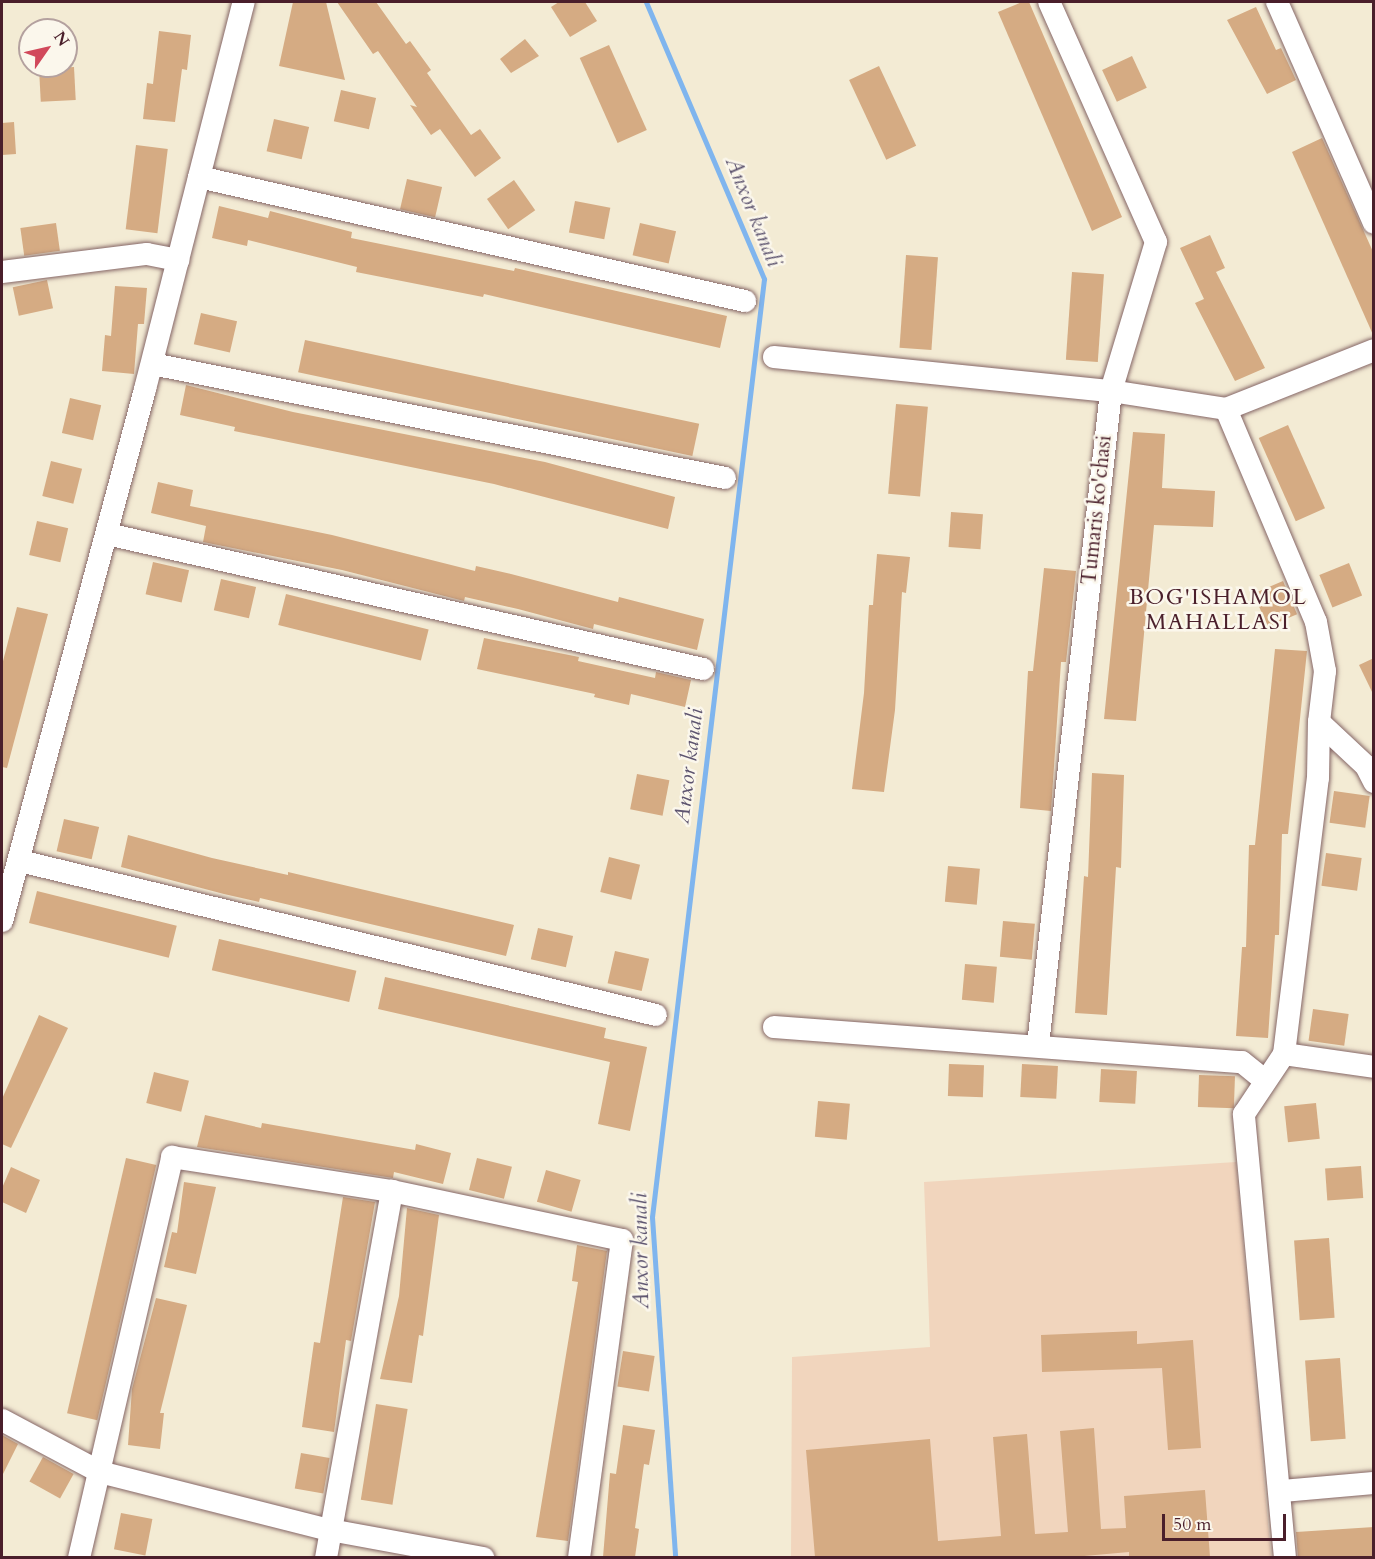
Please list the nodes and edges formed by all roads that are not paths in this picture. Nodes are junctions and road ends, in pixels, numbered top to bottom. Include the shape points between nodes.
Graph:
1 (243, 2) edge
2 (1049, 2) edge
3 (1277, 2) edge
4 (199, 177) junction
5 (1374, 222) edge
6 (178, 260) junction
7 (2, 272) edge
8 (745, 301) dead end
9 (1374, 350) edge
10 (774, 357) dead end
11 (152, 364) junction
12 (1111, 391) junction
13 (1226, 409) junction
14 (725, 478) dead end
15 (107, 534) junction
16 (703, 669) dead end
17 (1319, 722) junction
18 (1374, 782) edge
19 (20, 861) junction
20 (2, 921) edge
21 (656, 1015) dead end
22 (774, 1027) dead end
23 (1038, 1045) junction
24 (1284, 1054) junction
25 (1374, 1066) edge
26 (1264, 1080) junction
27 (392, 1191) junction
28 (2, 1420) edge
29 (100, 1472) junction
30 (1374, 1483) edge
31 (1282, 1491) junction
32 (330, 1530) junction
33 (79, 1557) edge
34 (326, 1557) edge
35 (483, 1557) edge
36 (579, 1557) edge
37 (1285, 1557) edge

1 - 4 street
2 - 12 street, Tumaris ko'chasi via 1156,242
3 - 5 street
4 - 6 street
4 - 8 street
6 - 7 street via 147,254
6 - 11 street
9 - 13 street
10 - 12 street
11 - 14 street
11 - 15 street
12 - 13 street
12 - 23 street, Tumaris ko'chasi
13 - 17 street via 1316,622 1325,671
15 - 16 street
15 - 19 street
17 - 18 street via 1366,766
17 - 24 street via 1318,778
19 - 20 street
19 - 21 street
22 - 23 street
23 - 26 street via 1242,1062
24 - 25 street
24 - 26 street
26 - 31 street via 1244,1114
27 - 29 street via 172,1157
27 - 32 street
27 - 36 street via 622,1240
28 - 29 street
29 - 32 street
29 - 33 street
30 - 31 street
31 - 37 street
32 - 34 street
32 - 35 street

